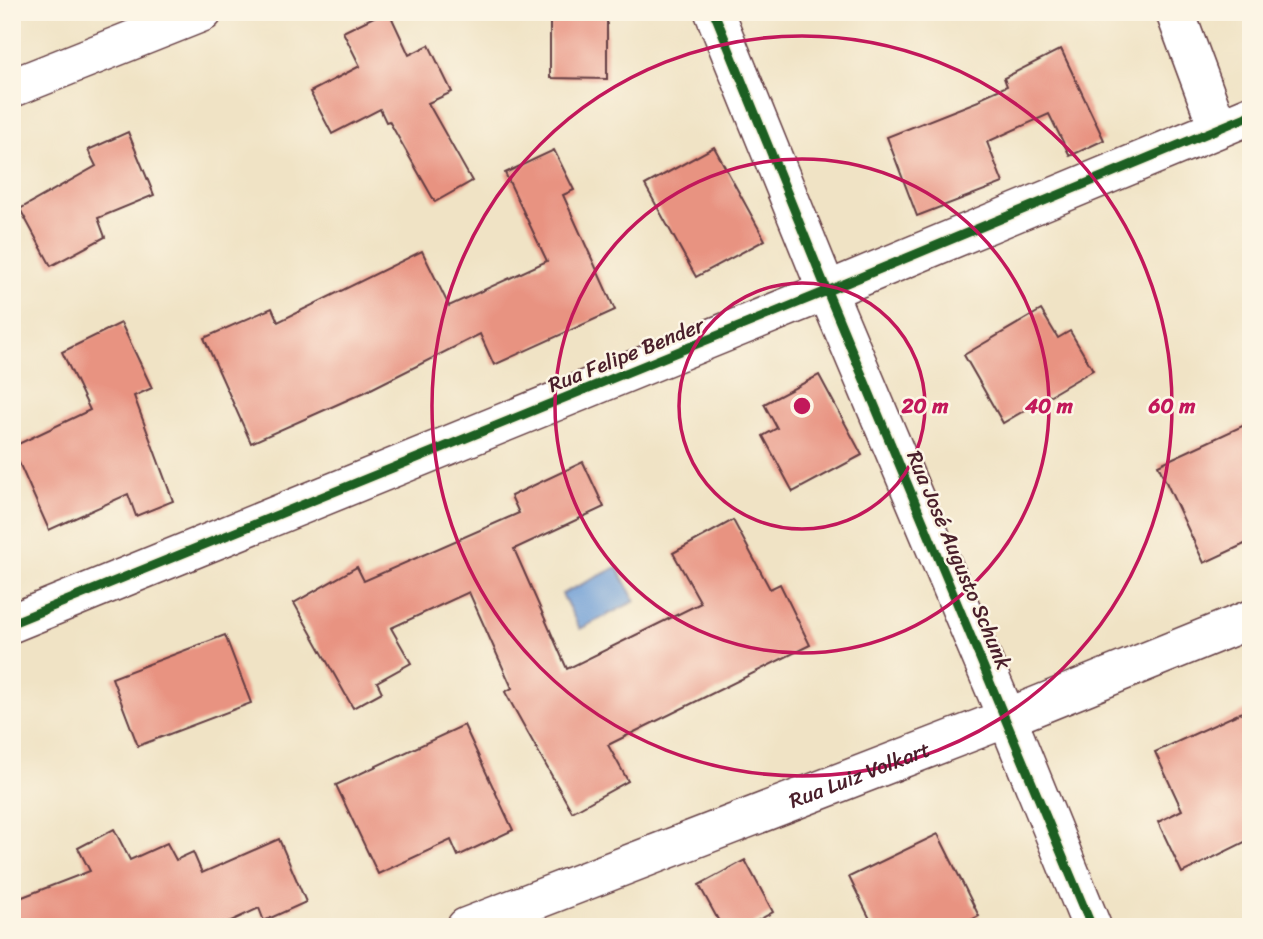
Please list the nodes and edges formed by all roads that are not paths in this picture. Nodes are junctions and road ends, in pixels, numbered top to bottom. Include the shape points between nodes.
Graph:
1 (203, 12) edge
2 (714, 12) edge
3 (1175, 12) edge
4 (12, 88) edge
5 (1234, 122) edge
6 (827, 292) junction
7 (1251, 619) edge
8 (12, 623) edge
9 (1007, 718) junction
10 (467, 927) edge
11 (1092, 927) edge

1 - 4 street
2 - 6 street, Rua José Augusto Schunk
3 - 5 street
5 - 6 street, Rua Felipe Bender
6 - 8 street, Rua Felipe Bender
6 - 9 street, Rua José Augusto Schunk
7 - 9 street, Rua Luiz Volkart
9 - 10 street, Rua Luiz Volkart
9 - 11 street, Rua José Augusto Schunk

